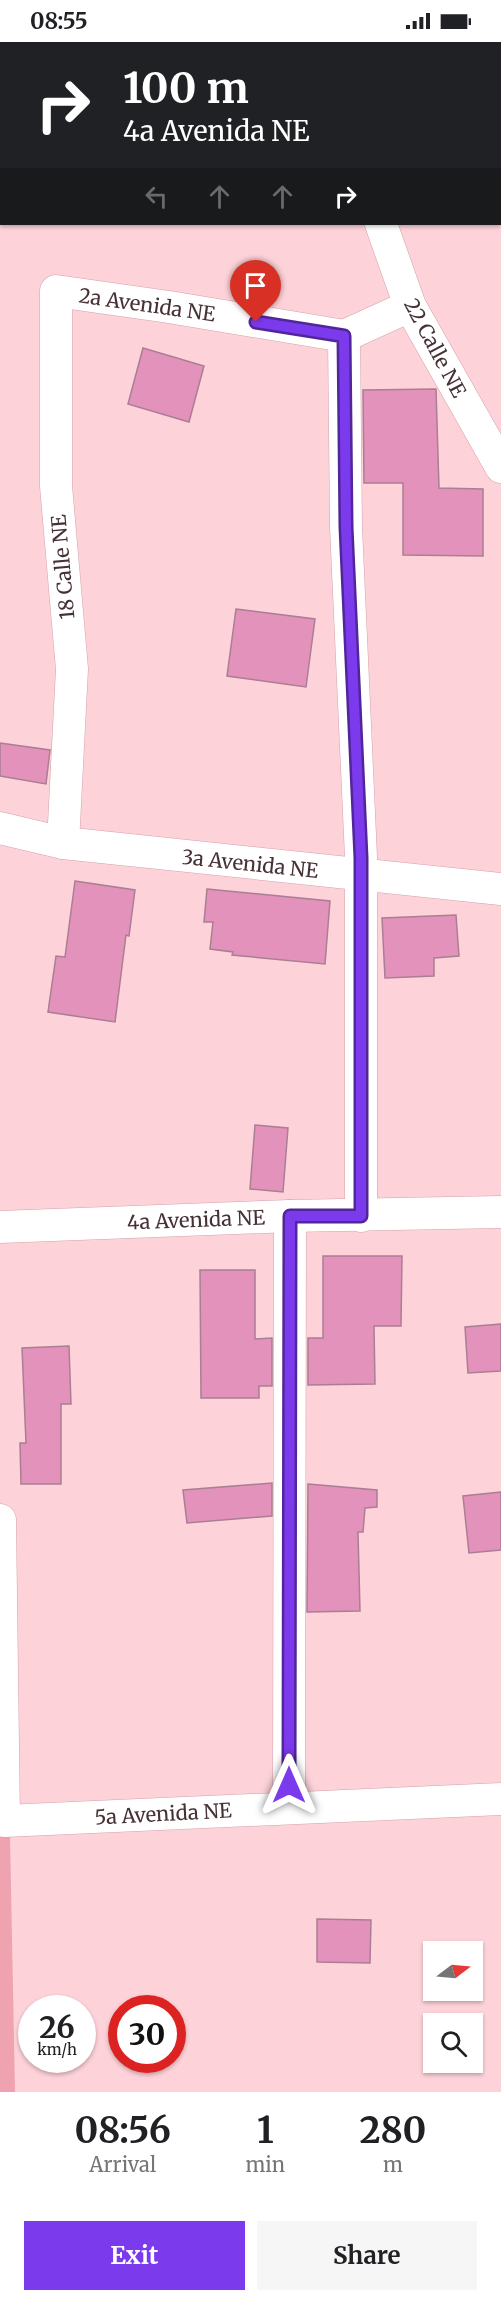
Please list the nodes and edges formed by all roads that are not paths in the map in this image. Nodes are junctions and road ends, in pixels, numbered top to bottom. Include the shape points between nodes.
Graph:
1 (381, 225) edge
2 (56, 291) joint
3 (410, 306) junction
4 (344, 336) junction
5 (501, 467) edge
6 (0, 828) edge
7 (63, 843) junction
8 (361, 876) junction
9 (501, 889) edge
10 (501, 1212) edge
11 (290, 1216) junction
12 (361, 1216) junction
13 (0, 1227) edge
14 (0, 1520) edge
15 (501, 1799) edge
16 (289, 1808) junction

1 - 3 street, 22 Calle NE
2 - 4 street, 2a Avenida NE
2 - 7 street, 18 Calle NE via 56,486 72,669
3 - 4 street
3 - 5 street, 22 Calle NE
4 - 8 street via 346,527
6 - 7 street, 3a Avenida NE
7 - 8 street, 3a Avenida NE
8 - 9 street, 3a Avenida NE
8 - 12 street
10 - 12 street, 4a Avenida NE
11 - 12 street, 4a Avenida NE
11 - 13 street, 4a Avenida NE
11 - 16 street
14 - 16 street, 5a Avenida NE via 4,1821
15 - 16 street, 5a Avenida NE

